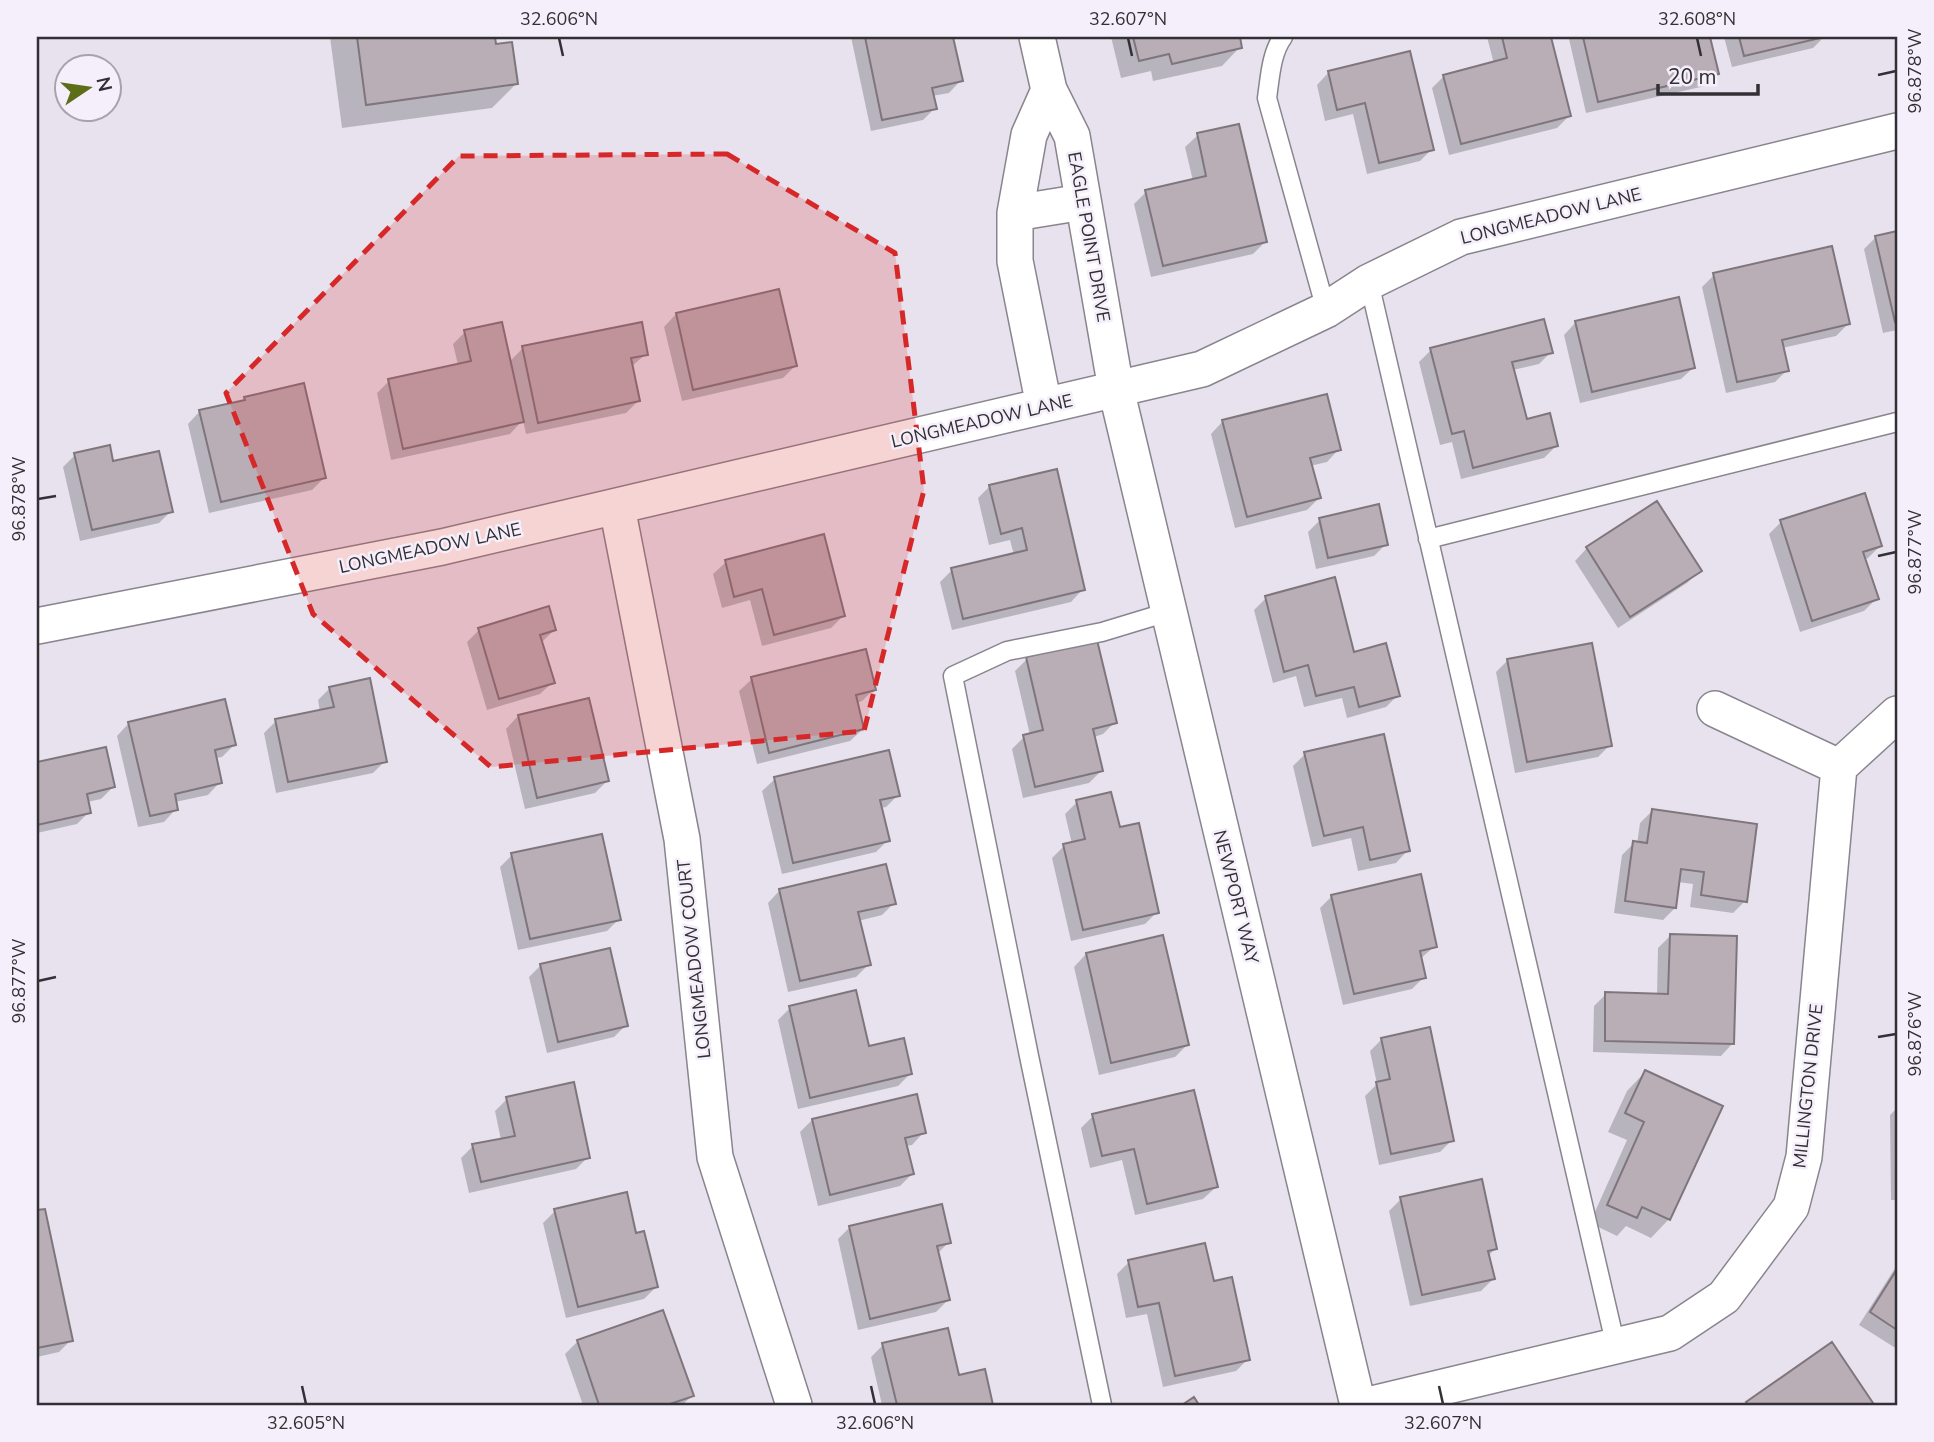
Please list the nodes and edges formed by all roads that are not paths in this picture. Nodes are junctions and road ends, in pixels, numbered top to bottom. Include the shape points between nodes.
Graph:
1 (1037, 37) edge
2 (1283, 37) edge
3 (1049, 90) junction
4 (1897, 131) edge
5 (1083, 202) junction
6 (1015, 213) junction
7 (1369, 282) junction
8 (1326, 310) junction
9 (1116, 389) junction
10 (1044, 406) junction
11 (1897, 422) edge
12 (617, 506) junction
13 (1428, 539) junction
14 (1168, 612) junction
15 (37, 626) edge
16 (1715, 709) dead end
17 (1897, 714) edge
18 (1839, 767) junction
19 (1616, 1347) junction
20 (1426, 1399) edge
21 (794, 1405) edge
22 (1102, 1405) edge
23 (1358, 1405) edge
24 (1368, 1405) edge

1 - 3 street, EAGLE POINT DRIVE
2 - 8 lane via 1270,71 1268,98
3 - 5 street, EAGLE POINT DRIVE via 1072,136
3 - 6 street via 1029,135
4 - 7 street, LONGMEADOW LANE via 1461,237
5 - 6 street
5 - 9 street, EAGLE POINT DRIVE
6 - 10 street via 1015,261
7 - 8 street, LONGMEADOW LANE
7 - 13 lane
8 - 9 street, LONGMEADOW LANE via 1202,369
9 - 10 street, LONGMEADOW LANE
9 - 14 street, NEWPORT WAY
10 - 12 street, LONGMEADOW LANE
11 - 13 lane
12 - 15 street, LONGMEADOW LANE via 442,547
12 - 21 street, LONGMEADOW COURT via 682,839 715,1157
13 - 19 lane
14 - 22 lane via 1102,632 1007,651 953,676
14 - 23 street, NEWPORT WAY
16 - 18 street
17 - 18 street
18 - 19 street, MILLINGTON DRIVE via 1804,1157 1791,1207 1724,1297 1670,1333
19 - 20 street, MILLINGTON DRIVE
20 - 24 street, MILLINGTON DRIVE

